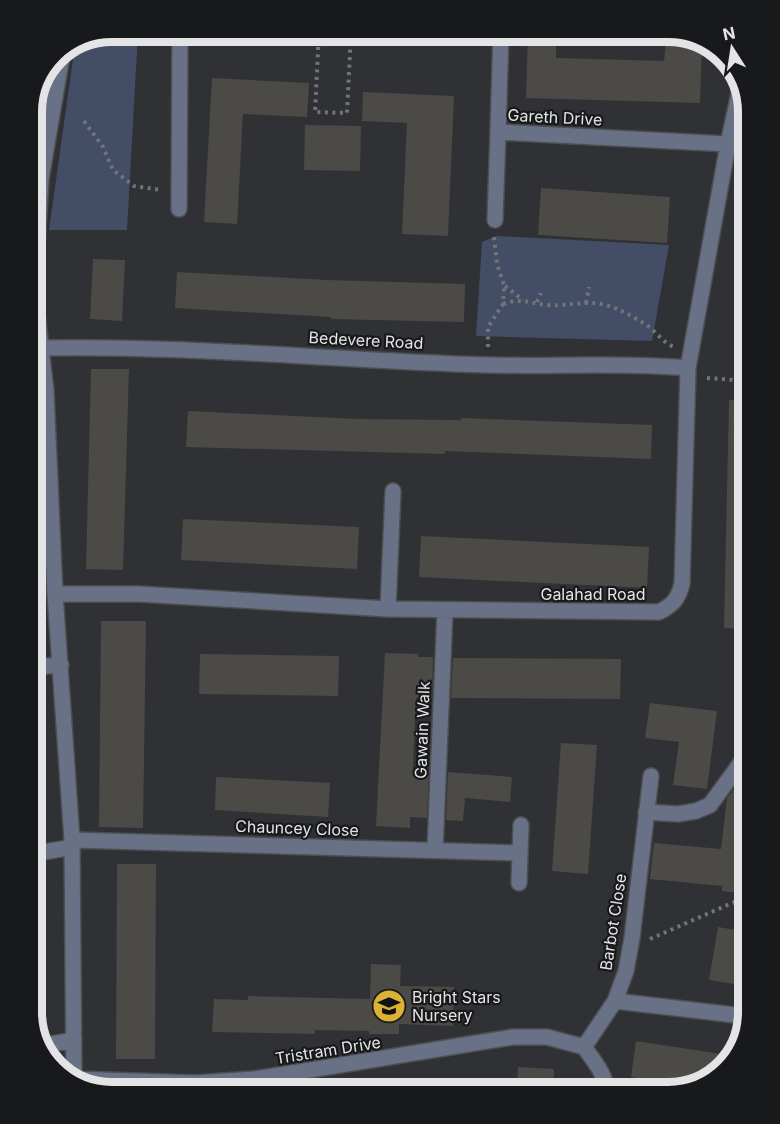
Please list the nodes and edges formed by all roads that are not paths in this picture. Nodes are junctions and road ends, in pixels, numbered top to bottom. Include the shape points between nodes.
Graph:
1 (180, 42) edge
2 (501, 42) edge
3 (60, 65) edge
4 (45, 91) edge
5 (55, 91) junction
6 (737, 103) edge
7 (498, 132) junction
8 (728, 144) junction
9 (42, 173) edge
10 (179, 209) dead end
11 (495, 220) road end
12 (42, 348) edge
13 (42, 357) edge
14 (688, 368) junction
15 (49, 467) junction
16 (42, 468) edge
17 (393, 491) dead end
18 (56, 594) junction
19 (388, 609) junction
20 (445, 610) junction
21 (61, 665) junction
22 (42, 666) edge
23 (738, 767) edge
24 (651, 776) dead end
25 (646, 812) junction
26 (521, 825) dead end
27 (73, 844) junction
28 (435, 850) junction
29 (42, 852) edge
30 (520, 853) junction
31 (519, 883) dead end
32 (615, 1001) junction
33 (735, 1015) dead end
34 (74, 1040) junction
35 (50, 1044) edge
36 (584, 1047) junction
37 (74, 1071) edge
38 (97, 1081) edge
39 (147, 1082) edge
40 (202, 1082) edge
41 (605, 1082) edge

1 - 10 street
2 - 7 street, Gareth Drive
3 - 5 street
4 - 5 street
5 - 9 street
6 - 8 street, Galahad Road
7 - 8 street, Gareth Drive
7 - 11 street
8 - 14 street, Galahad Road
12 - 14 street, Bedevere Road via 245,352 487,365
13 - 15 street
14 - 20 street, Galahad Road via 682,584 671,606 658,612
15 - 16 street
15 - 18 street
17 - 19 street
18 - 19 street, Galahad Road via 139,594
18 - 21 street
19 - 20 street, Galahad Road
20 - 28 street, Gawain Walk
21 - 22 street
21 - 27 street
23 - 25 street via 710,804 696,811
24 - 25 street, Barbot Close
25 - 32 street, Barbot Close via 632,938
26 - 30 street
27 - 28 street, Chauncey Close
27 - 29 street, Chauncey Close
27 - 34 street
28 - 30 street, Chauncey Close
30 - 31 street
32 - 33 street
32 - 36 street, Barbot Close
34 - 35 street
34 - 37 street
36 - 40 street, Tristram Drive via 547,1037 513,1038 254,1079
36 - 41 street
38 - 39 street, Tristram Drive

